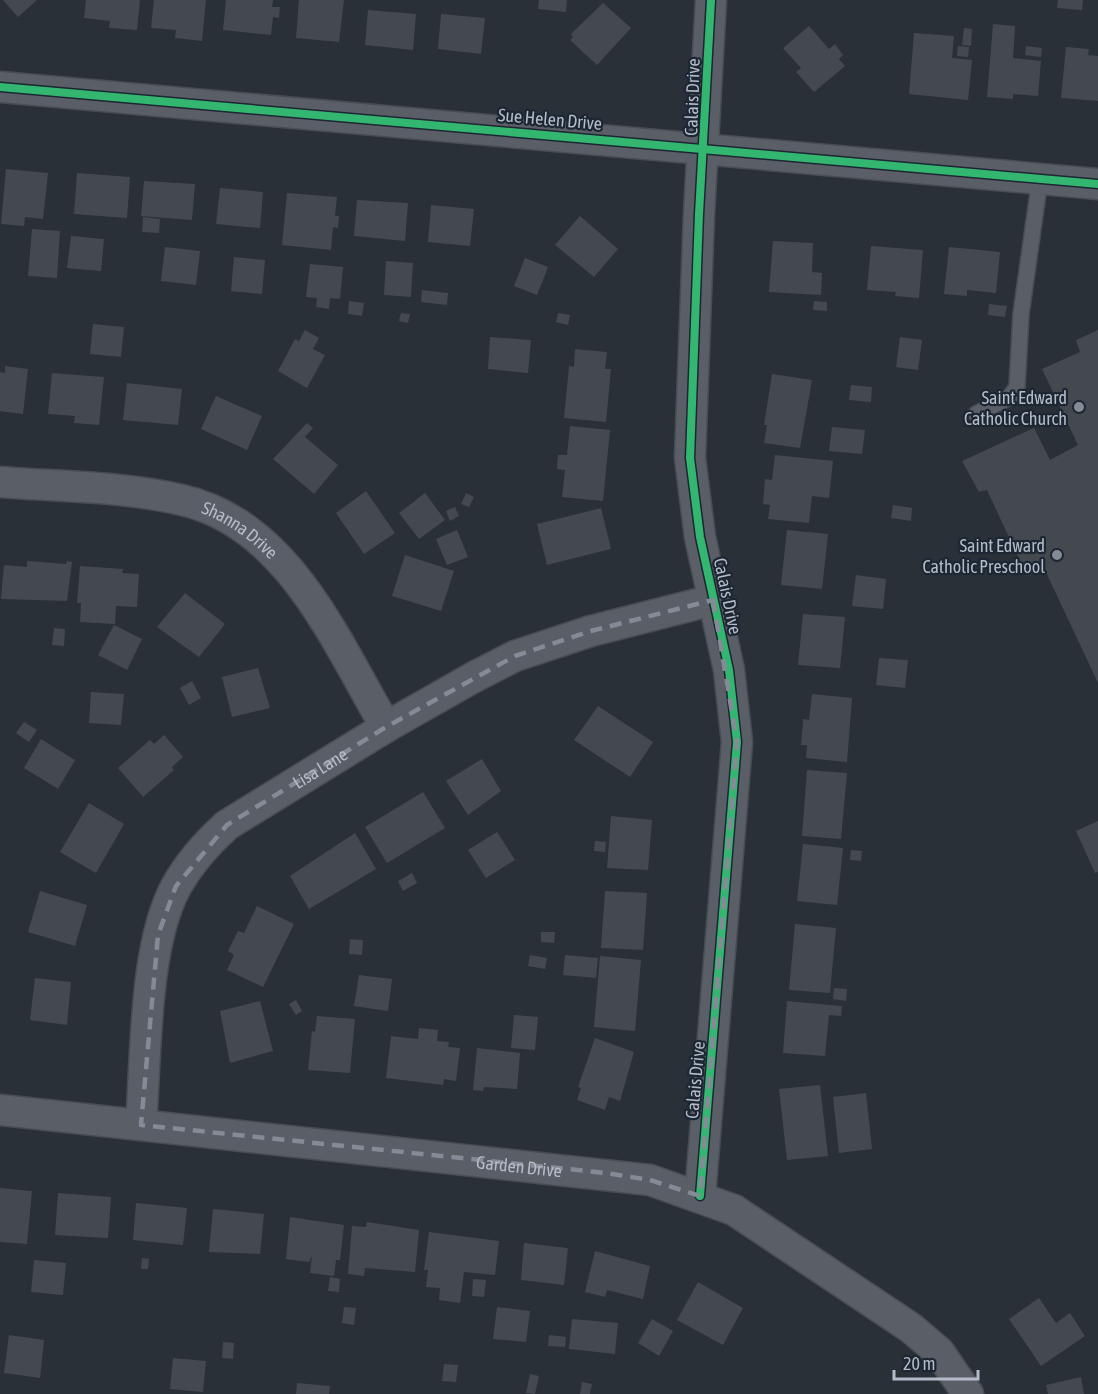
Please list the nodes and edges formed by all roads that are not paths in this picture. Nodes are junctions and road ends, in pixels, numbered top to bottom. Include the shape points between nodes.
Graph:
1 (711, 0) edge
2 (0, 87) edge
3 (704, 148) junction
4 (1040, 179) junction
5 (1098, 184) edge
6 (976, 414) dead end
7 (0, 482) edge
8 (713, 600) junction
9 (386, 727) junction
10 (0, 1110) edge
11 (141, 1125) junction
12 (700, 1196) junction
13 (968, 1394) edge

1 - 3 street, Calais Drive
2 - 3 street, Sue Helen Drive
3 - 4 street, Sue Helen Drive
3 - 8 street, Calais Drive via 690,458
4 - 5 street, Sue Helen Drive
4 - 6 lane via 1021,314 1017,387 1010,397
7 - 9 street, Shanna Drive via 149,494 212,509 238,523 261,539 289,568
8 - 9 street, Lisa Lane via 591,631 515,656
8 - 12 street, Calais Drive via 729,670 737,742
9 - 11 street, Lisa Lane via 227,825 207,844 176,886 158,935
10 - 11 street, Garden Drive
11 - 12 street, Garden Drive via 606,1173 650,1179
12 - 13 street, Garden Drive via 734,1210 911,1328 939,1352

